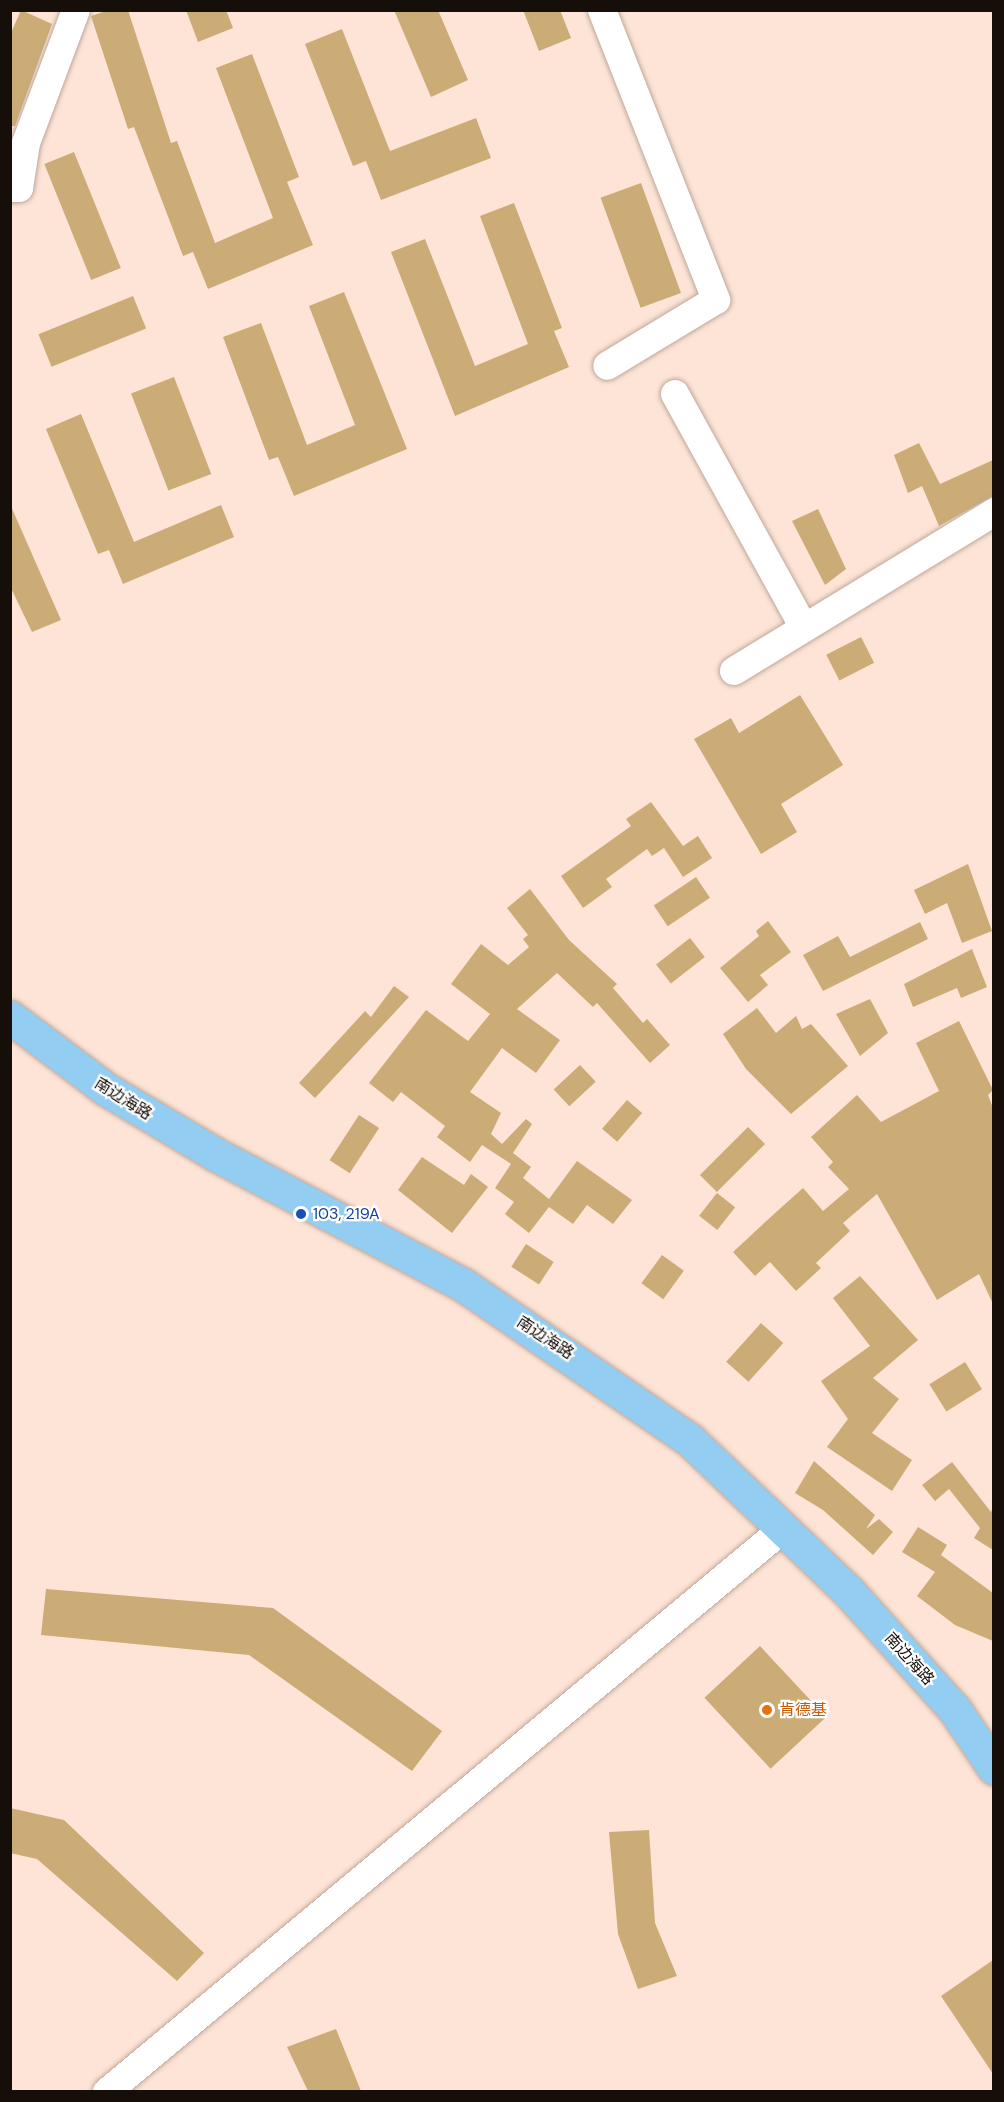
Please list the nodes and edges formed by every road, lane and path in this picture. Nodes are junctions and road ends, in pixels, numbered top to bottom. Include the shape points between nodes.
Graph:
1 (76, 10) edge
2 (602, 10) edge
3 (10, 188) edge
4 (607, 366) dead end
5 (675, 394) dead end
6 (993, 512) edge
7 (804, 628) junction
8 (734, 671) dead end
9 (10, 1017) edge
10 (783, 1529) junction
11 (993, 1768) edge
12 (107, 2091) edge

1 - 3 street via 27,143 19,188
2 - 4 street via 716,300
5 - 7 street
6 - 7 street
7 - 8 street
9 - 10 main road, 南边海路 via 106,1089 215,1154 465,1286 562,1348 690,1440
10 - 11 main road, 南边海路 via 849,1592 955,1710
10 - 12 street

